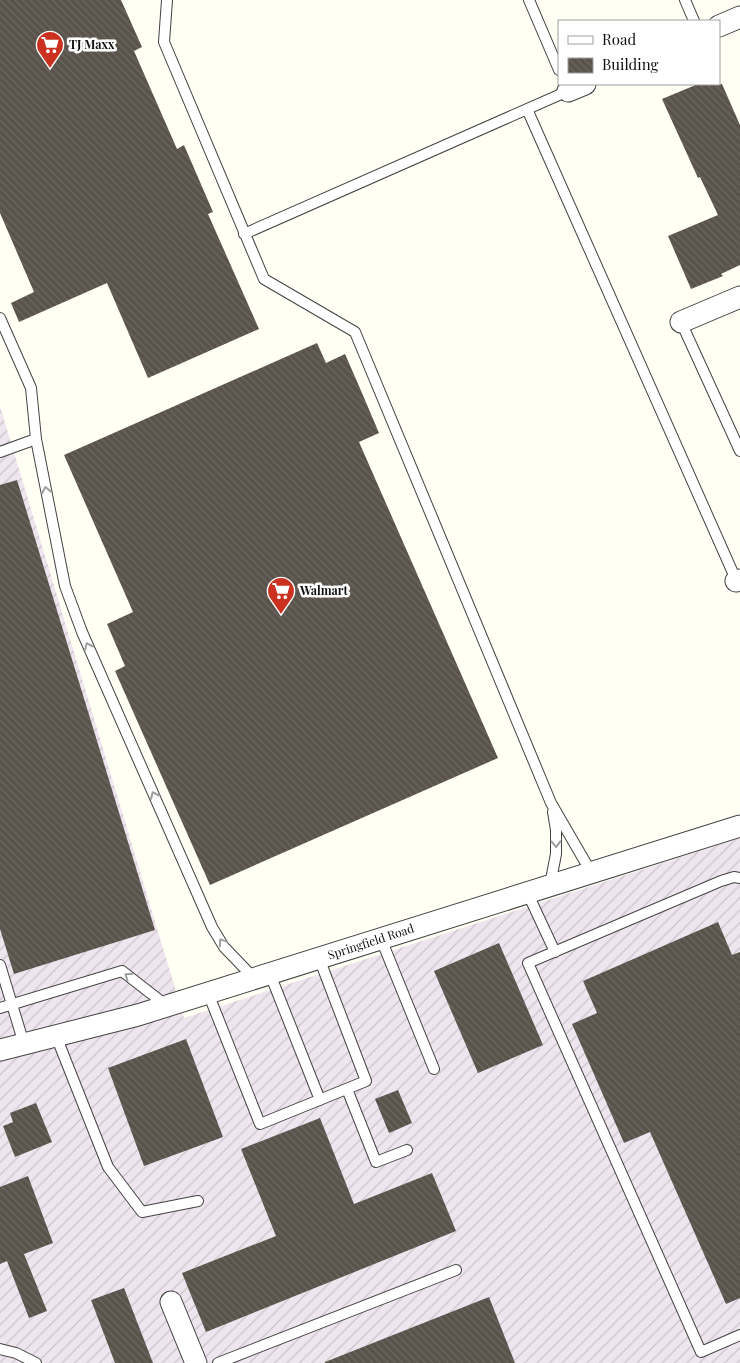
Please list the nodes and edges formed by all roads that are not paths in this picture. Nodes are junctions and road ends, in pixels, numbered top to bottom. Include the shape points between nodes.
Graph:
1 (167, 0) edge
2 (529, 0) edge
3 (684, 0) edge
4 (740, 17) edge
5 (694, 20) edge
6 (720, 26) edge
7 (558, 68) edge
8 (572, 86) edge
9 (528, 109) junction
10 (244, 234) junction
11 (740, 297) edge
12 (0, 318) edge
13 (681, 322) joint
14 (36, 439) junction
15 (740, 451) edge
16 (0, 452) edge
17 (739, 584) edge
18 (551, 803) junction
19 (740, 826) edge
20 (591, 872) junction
21 (740, 878) edge
22 (550, 885) junction
23 (527, 892) junction
24 (381, 939) junction
25 (555, 952) junction
26 (319, 958) junction
27 (0, 965) edge
28 (262, 976) junction
29 (208, 993) junction
30 (12, 1005) junction
31 (166, 1006) junction
32 (0, 1008) edge
33 (56, 1036) junction
34 (24, 1044) junction
35 (0, 1050) edge
36 (434, 1069) dead end
37 (347, 1089) junction
38 (320, 1100) junction
39 (407, 1150) dead end
40 (198, 1201) dead end
41 (456, 1270) dead end
42 (171, 1302) dead end
43 (740, 1335) edge
44 (0, 1349) edge
45 (36, 1363) edge
46 (196, 1363) edge
47 (218, 1363) edge

1 - 10 lane via 164,42
2 - 7 lane
3 - 5 lane
4 - 6 street
8 - 9 lane
9 - 10 lane
9 - 17 lane
10 - 18 lane via 264,279 355,332
11 - 13 street
12 - 14 lane via 31,388
13 - 15 lane
14 - 16 lane
28 -> 14 lane via 224,947 212,927 82,632 65,586
18 - 20 lane
18 -> 22 lane via 556,854
19 - 20 street, Springfield Road
20 - 22 street, Springfield Road
21 - 25 lane via 721,880
22 - 23 street, Springfield Road
23 - 24 street, Springfield Road
23 - 25 lane
24 - 26 street, Springfield Road
24 - 36 lane
25 - 43 lane via 528,963 702,1352
26 - 28 street, Springfield Road
26 - 37 lane via 366,1081
27 - 30 lane
28 - 29 street, Springfield Road
28 - 38 lane
29 - 31 street, Springfield Road
29 - 38 lane via 260,1124
31 -> 30 lane via 122,971
30 - 32 lane
30 - 34 lane
31 - 33 street, Springfield Road
33 - 34 street, Springfield Road
33 - 40 lane via 108,1167 142,1212
34 - 35 street, Springfield Road
37 - 38 lane
37 - 39 lane via 376,1162
41 - 47 lane
42 - 46 street
44 - 45 lane

